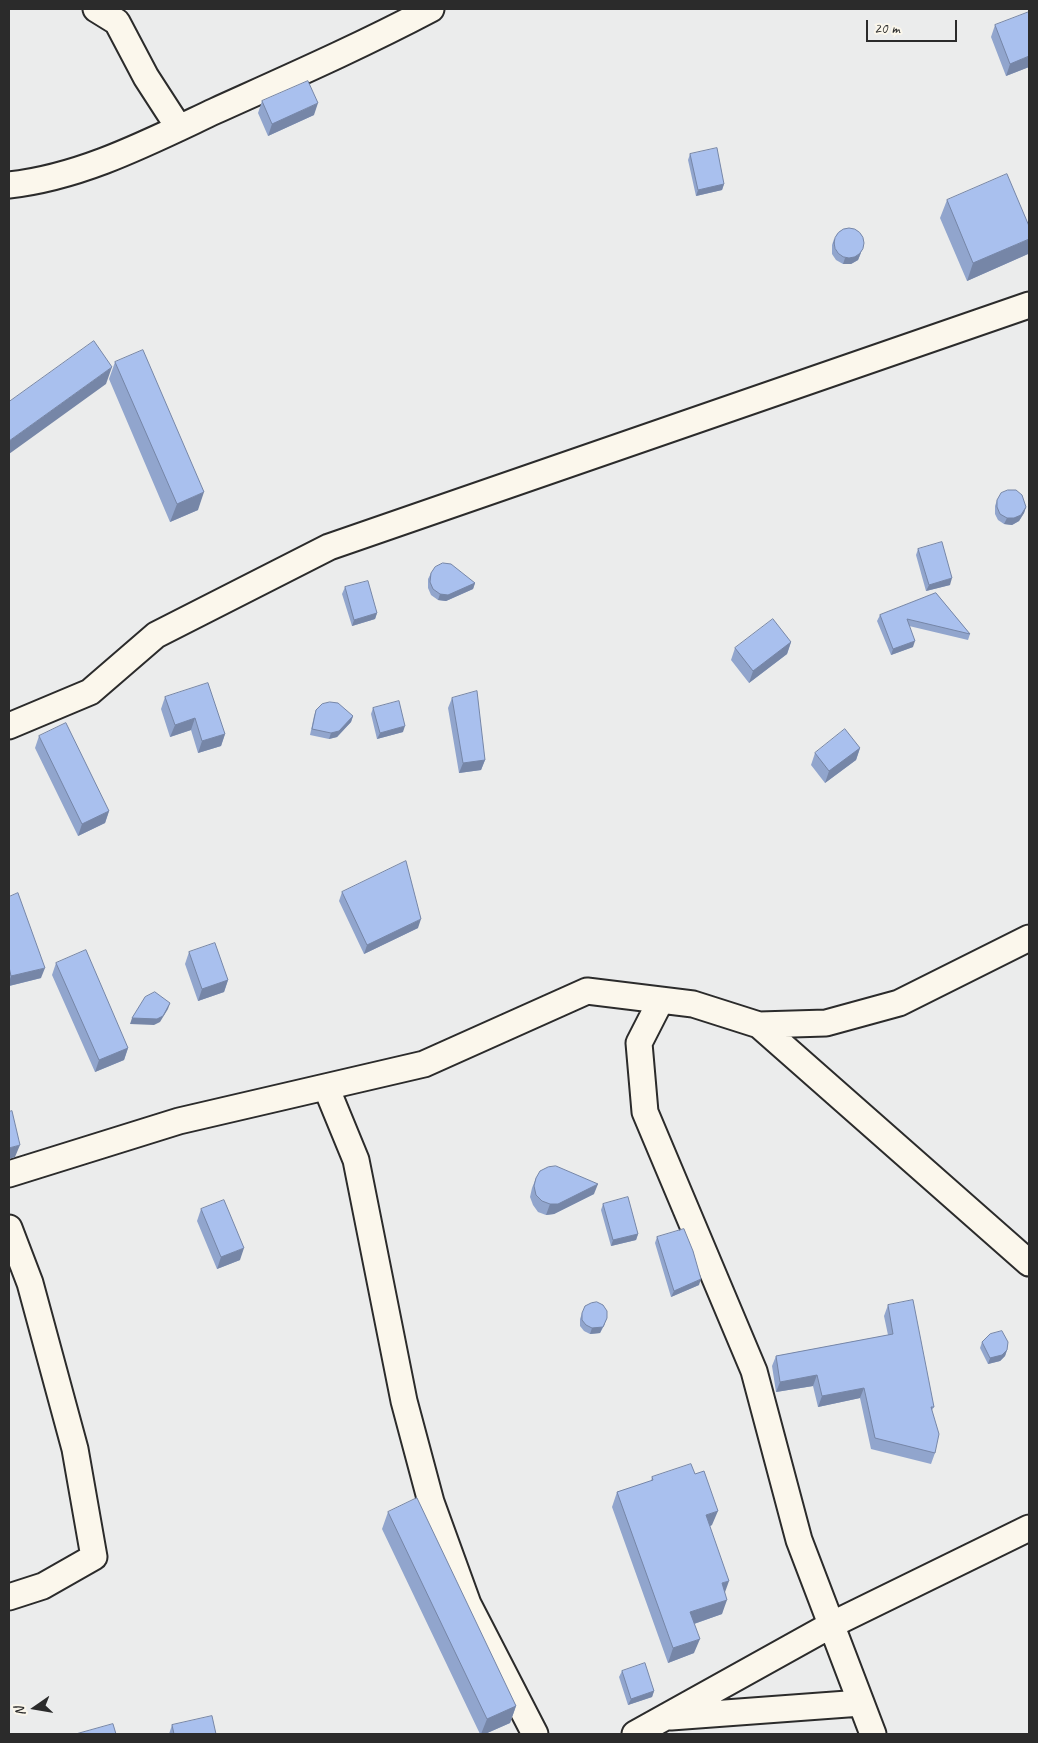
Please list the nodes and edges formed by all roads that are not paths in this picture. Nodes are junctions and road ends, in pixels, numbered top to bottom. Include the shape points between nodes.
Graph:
1 (96, 9) edge
2 (431, 9) edge
3 (179, 128) junction
4 (9, 185) edge
5 (1029, 305) edge
6 (9, 726) edge
7 (1029, 938) edge
8 (661, 1000) junction
9 (760, 1025) junction
10 (326, 1087) junction
11 (9, 1174) edge
12 (9, 1228) edge
13 (1029, 1263) edge
14 (1029, 1528) edge
15 (9, 1597) edge
16 (832, 1625) junction
17 (861, 1703) junction
18 (663, 1718) junction
19 (535, 1734) edge
20 (635, 1734) edge
21 (873, 1734) edge

1 - 3 street via 117,22 146,77
2 - 3 street via 372,40
3 - 4 street via 113,158 36,182
5 - 6 street via 329,547 156,635 90,692
7 - 9 street via 899,1003 826,1023
8 - 9 street via 693,1004
8 - 10 street via 587,991 424,1064
8 - 16 street via 639,1043 645,1112 754,1370 800,1540
9 - 13 street
10 - 11 street via 179,1121
10 - 19 street via 356,1160 404,1401 431,1502 468,1604
12 - 15 street via 30,1283 75,1449 94,1557 43,1586
14 - 16 street
16 - 17 street
16 - 18 street
17 - 18 street
17 - 21 street
18 - 20 street

